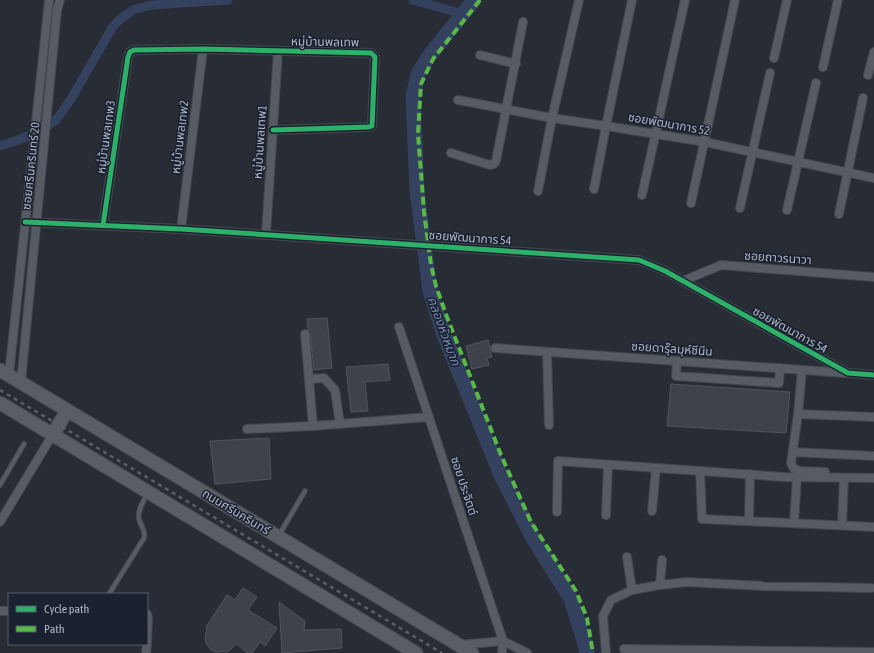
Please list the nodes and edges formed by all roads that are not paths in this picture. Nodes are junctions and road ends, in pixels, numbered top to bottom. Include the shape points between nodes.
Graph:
1 (49, 0) edge
2 (60, 0) edge
3 (577, 0) edge
4 (632, 0) edge
5 (685, 0) edge
6 (735, 0) edge
7 (787, 0) edge
8 (838, 0) edge
9 (523, 22) dead end
10 (204, 49) junction
11 (278, 51) junction
12 (130, 52) joint
13 (874, 52) edge
14 (480, 54) dead end
15 (774, 58) dead end
16 (516, 64) junction
17 (823, 68) dead end
18 (770, 73) dead end
19 (868, 75) dead end
20 (816, 83) dead end
21 (863, 98) dead end
22 (458, 100) dead end
23 (506, 110) junction
24 (552, 118) junction
25 (606, 126) junction
26 (273, 130) junction
27 (656, 134) junction
28 (704, 142) junction
29 (752, 152) junction
30 (451, 153) dead end
31 (798, 162) junction
32 (847, 172) junction
33 (874, 178) edge
34 (594, 189) dead end
35 (538, 191) dead end
36 (642, 195) dead end
37 (691, 203) dead end
38 (740, 208) dead end
39 (787, 210) dead end
40 (839, 214) dead end
41 (25, 222) junction
42 (37, 222) junction
43 (104, 226) junction
44 (181, 229) junction
45 (266, 234) junction
46 (874, 277) edge
47 (683, 281) junction
48 (399, 327) dead end
49 (305, 334) dead end
50 (495, 348) dead end
51 (547, 352) junction
52 (677, 361) junction
53 (780, 368) junction
54 (802, 370) junction
55 (5, 373) edge
56 (848, 373) junction
57 (874, 375) edge
58 (310, 379) junction
59 (21, 382) junction
60 (0, 403) edge
61 (67, 411) junction
62 (798, 414) junction
63 (429, 417) junction
64 (874, 417) edge
65 (340, 424) junction
66 (549, 424) dead end
67 (314, 426) junction
68 (247, 429) dead end
69 (52, 434) junction
70 (24, 444) dead end
71 (793, 452) junction
72 (874, 456) edge
73 (608, 465) junction
74 (656, 468) junction
75 (700, 471) junction
76 (750, 474) junction
77 (874, 474) edge
78 (796, 477) junction
79 (844, 478) junction
80 (874, 478) edge
81 (0, 485) edge
82 (305, 490) dead end
83 (148, 492) junction
84 (652, 511) dead end
85 (557, 512) dead end
86 (606, 515) dead end
87 (0, 522) edge
88 (749, 522) junction
89 (794, 523) junction
90 (842, 525) junction
91 (874, 527) edge
92 (277, 537) junction
93 (627, 557) dead end
94 (662, 560) dead end
95 (660, 585) junction
96 (871, 588) dead end
97 (632, 590) junction
98 (111, 593) edge
99 (503, 641) junction
100 (458, 645) junction
101 (624, 649) dead end
102 (698, 651) edge
103 (874, 652) edge
104 (416, 653) edge
105 (472, 653) edge
106 (502, 653) edge
107 (527, 653) edge
108 (606, 653) edge

1 - 2 street, ซอยศรีนครินทร์ 20
1 - 41 street, ซอยศรีนครินทร์ 20
2 - 42 street, ซอยศรีนครินทร์ 20
3 - 24 street
4 - 25 street
5 - 27 street
6 - 28 street
7 - 15 street
8 - 17 street
9 - 16 street
10 - 11 street, หมู่บ้านพลเทพ
10 - 12 street, หมู่บ้านพลเทพ
10 - 44 street, หมู่บ้านพลเทพ2
11 - 26 street, หมู่บ้านพลเทพ1
11 - 26 street, หมู่บ้านพลเทพ via 374,55 373,123 369,127
12 - 43 street, หมู่บ้านพลเทพ3
13 - 19 street
14 - 16 street
16 - 23 street
18 - 29 street
20 - 31 street
21 - 32 street
22 - 23 street, ซอยพัฒนาการ 52
23 - 24 street, ซอยพัฒนาการ 52
23 - 30 street via 494,164
24 - 25 street, ซอยพัฒนาการ 52
24 - 35 street
25 - 27 street, ซอยพัฒนาการ 52
25 - 34 street
26 - 45 street, หมู่บ้านพลเทพ1
27 - 28 street, ซอยพัฒนาการ 52
27 - 36 street
28 - 29 street, ซอยพัฒนาการ 52
28 - 37 street
29 - 31 street, ซอยพัฒนาการ 52
29 - 38 street
31 - 32 street, ซอยพัฒนาการ 52
31 - 39 street
32 - 33 street, ซอยพัฒนาการ 52
32 - 40 street
41 - 42 street, ซอยพัฒนาการ 54
41 - 55 street, ซอยศรีนครินทร์ 20
42 - 43 street, ซอยพัฒนาการ 54
42 - 59 street, ซอยศรีนครินทร์ 20
43 - 44 street, ซอยพัฒนาการ 54
44 - 45 street, ซอยพัฒนาการ 54
45 - 47 street, ซอยพัฒนาการ 54 via 639,260
46 - 47 street, ซอยถาวรนาวา via 721,265
47 - 56 street, ซอยพัฒนาการ 54
48 - 63 street, ซอย ประจิตต์
49 - 58 street
50 - 51 street, ซอยดารุ๊ลมุห์ซีนีน
51 - 52 street, ซอยดารุ๊ลมุห์ซีนีน
51 - 66 street
52 - 53 street, ซอยดารุ๊ลมุห์ซีนีน
52 - 53 street via 676,376 779,383
53 - 54 street, ซอยดารุ๊ลมุห์ซีนีน
54 - 56 street, ซอยดารุ๊ลมุห์ซีนีน
54 - 62 street
55 - 59 main road, ถนนศรีนครินทร์
56 - 57 street, ซอยพัฒนาการ 54
58 - 65 street via 324,378 335,390
58 - 67 street
59 - 61 main road, ถนนศรีนครินทร์
60 - 69 main road
61 - 69 main road
61 - 92 main road, ถนนศรีนครินทร์
62 - 64 street
62 - 71 street
63 - 65 street
63 - 99 street, ซอย ประจิตต์
65 - 67 street
67 - 68 street
69 - 83 main road
69 - 87 street
70 - 81 lane
71 - 72 street
71 - 77 street via 791,464 794,469 800,471
73 - 74 street
73 - 85 street via 558,461
73 - 86 street
74 - 75 street
74 - 84 street
75 - 76 street
75 - 88 street via 702,519
76 - 78 street
76 - 88 street
78 - 79 street
78 - 89 street
79 - 80 street
79 - 90 street
82 - 92 lane
83 - 98 lane via 139,514 145,531 144,538
83 - 104 main road
88 - 89 street
89 - 90 street
90 - 91 street
92 - 100 main road, ถนนศรีนครินทร์
93 - 97 street
94 - 95 street
95 - 96 street via 687,582
95 - 97 street
97 - 108 street via 611,600 603,616
99 - 100 street
99 - 106 street, ซอย ประจิตต์
99 - 107 street
100 - 105 main road, ถนนศรีนครินทร์
101 - 102 street
102 - 103 street

